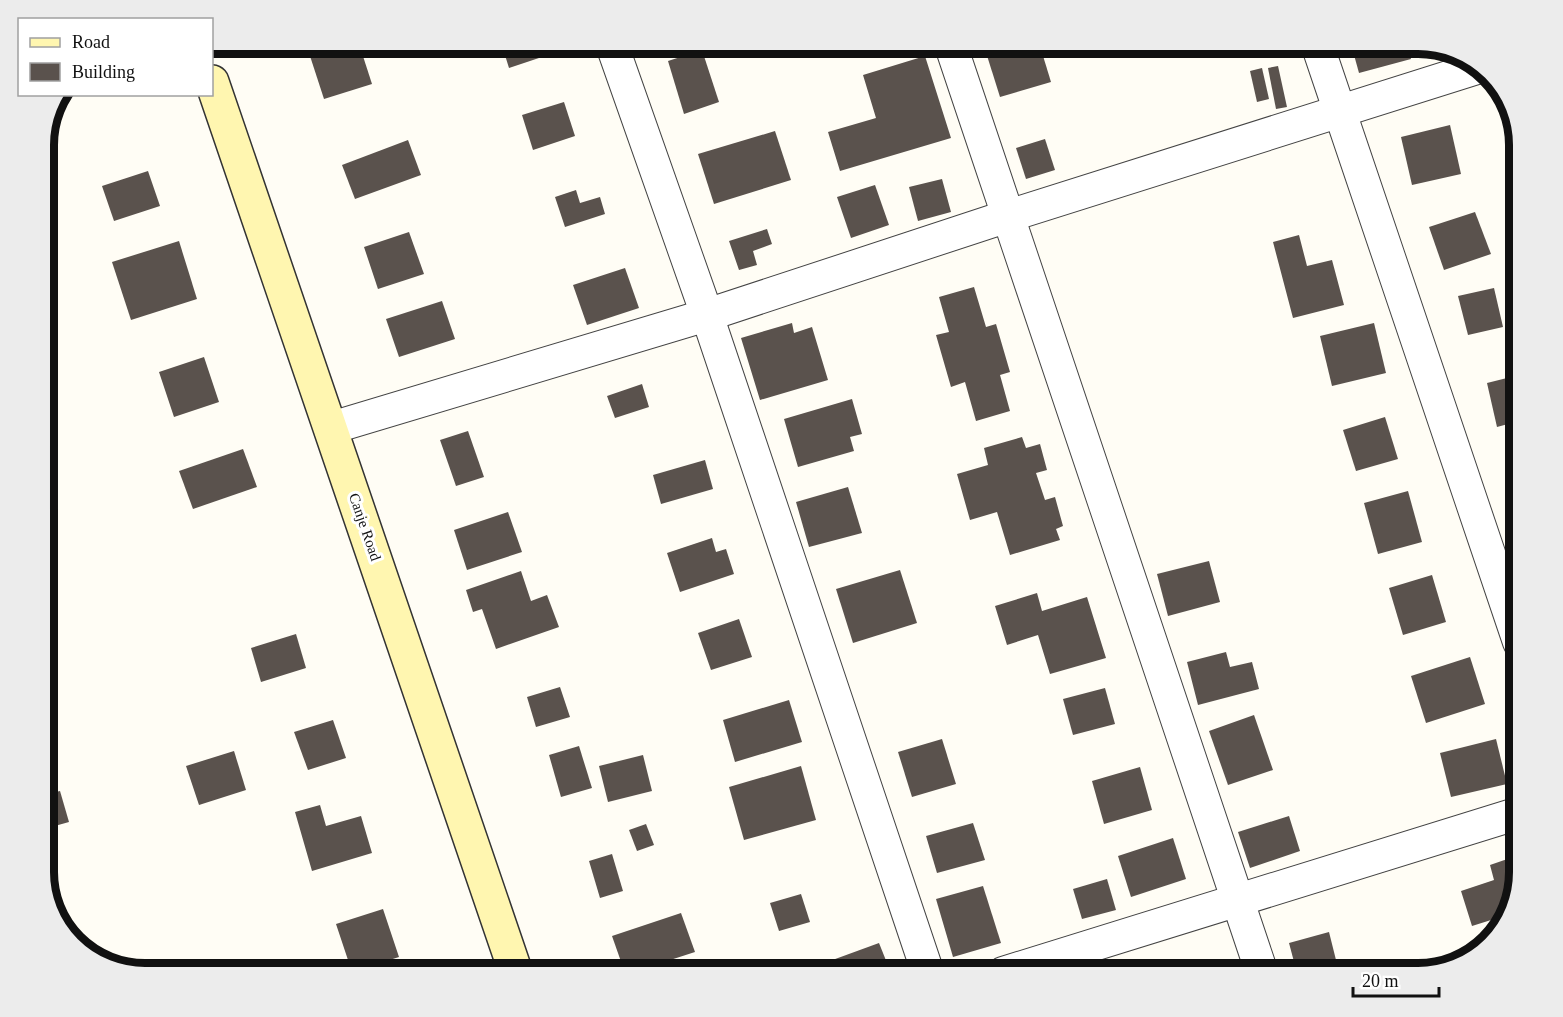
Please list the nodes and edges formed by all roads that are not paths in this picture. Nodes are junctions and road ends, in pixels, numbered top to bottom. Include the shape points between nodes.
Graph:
1 (615, 54) edge
2 (954, 54) edge
3 (1320, 54) edge
4 (1469, 69) edge
5 (213, 85) edge
6 (1339, 111) junction
7 (1008, 216) junction
8 (707, 315) junction
9 (331, 428) junction
10 (1509, 610) edge
11 (1509, 816) edge
12 (1237, 900) junction
13 (512, 963) edge
14 (924, 963) edge
15 (1038, 963) edge
16 (1258, 963) edge

1 - 8 street
2 - 7 street
3 - 6 street
4 - 6 street
5 - 9 street, Canje Road
6 - 7 street
6 - 10 street
7 - 8 street
7 - 12 street
8 - 9 street
8 - 14 street
9 - 13 street, Canje Road
11 - 12 street
12 - 15 street
12 - 16 street

